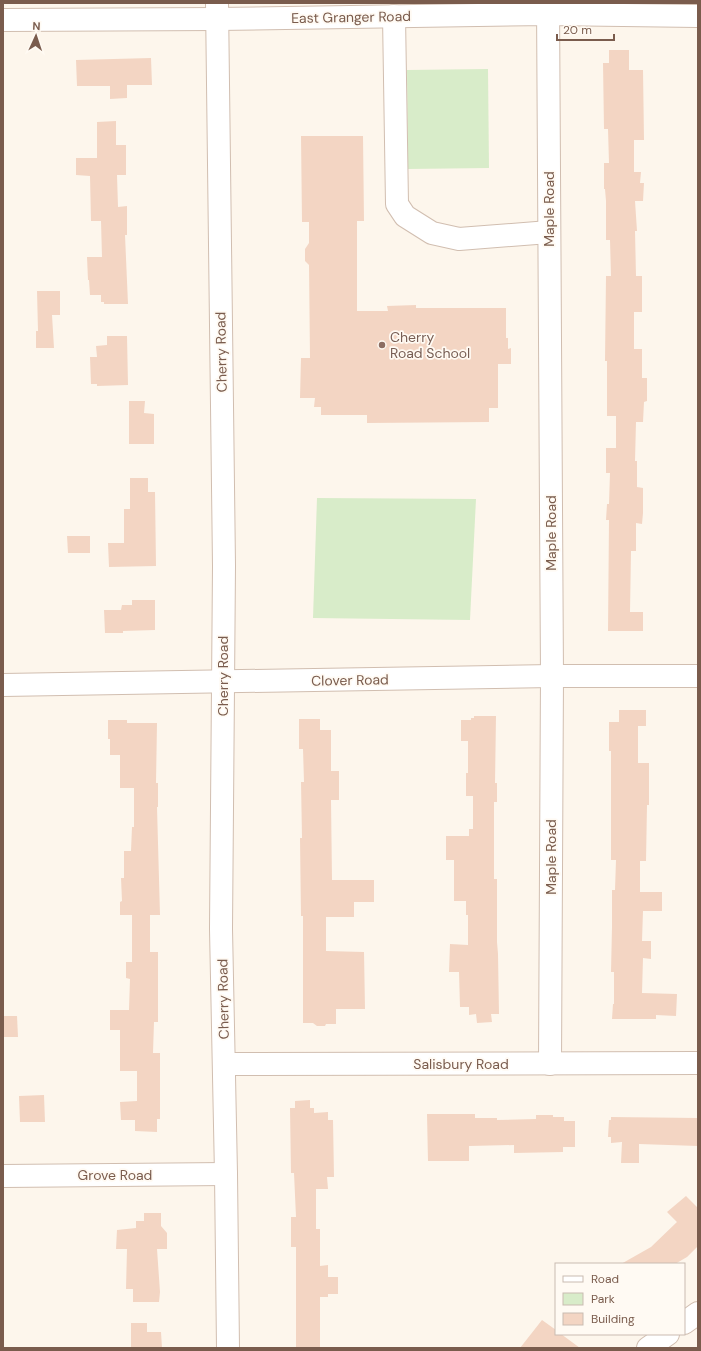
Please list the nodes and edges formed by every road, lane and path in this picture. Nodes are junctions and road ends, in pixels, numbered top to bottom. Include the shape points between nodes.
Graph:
1 (548, 8) edge
2 (217, 11) edge
3 (394, 16) junction
4 (698, 16) edge
5 (3, 20) edge
6 (549, 232) junction
7 (552, 676) junction
8 (698, 676) edge
9 (223, 682) junction
10 (3, 685) edge
11 (698, 1063) edge
12 (224, 1064) junction
13 (550, 1064) junction
14 (226, 1174) junction
15 (3, 1176) edge
16 (698, 1313) edge
17 (685, 1322) edge
18 (667, 1335) edge
19 (228, 1348) edge
20 (648, 1348) edge

1 - 3 street, East Granger Road
1 - 4 street, East Granger Road
1 - 6 street, Maple Road
2 - 3 street, East Granger Road
2 - 5 street, East Granger Road
2 - 9 street, Cherry Road via 224,566
3 - 6 street via 397,204 405,216 432,233 459,238
6 - 7 street, Maple Road
7 - 8 street, Clover Road
7 - 9 street, Clover Road
7 - 13 street, Maple Road
9 - 10 street, Clover Road
9 - 12 street, Cherry Road via 221,929
11 - 13 street, Salisbury Road
12 - 13 street, Salisbury Road
12 - 14 street, Cherry Road
14 - 15 street, Grove Road
14 - 19 street, Cherry Road
16 - 17 street
18 - 20 street

